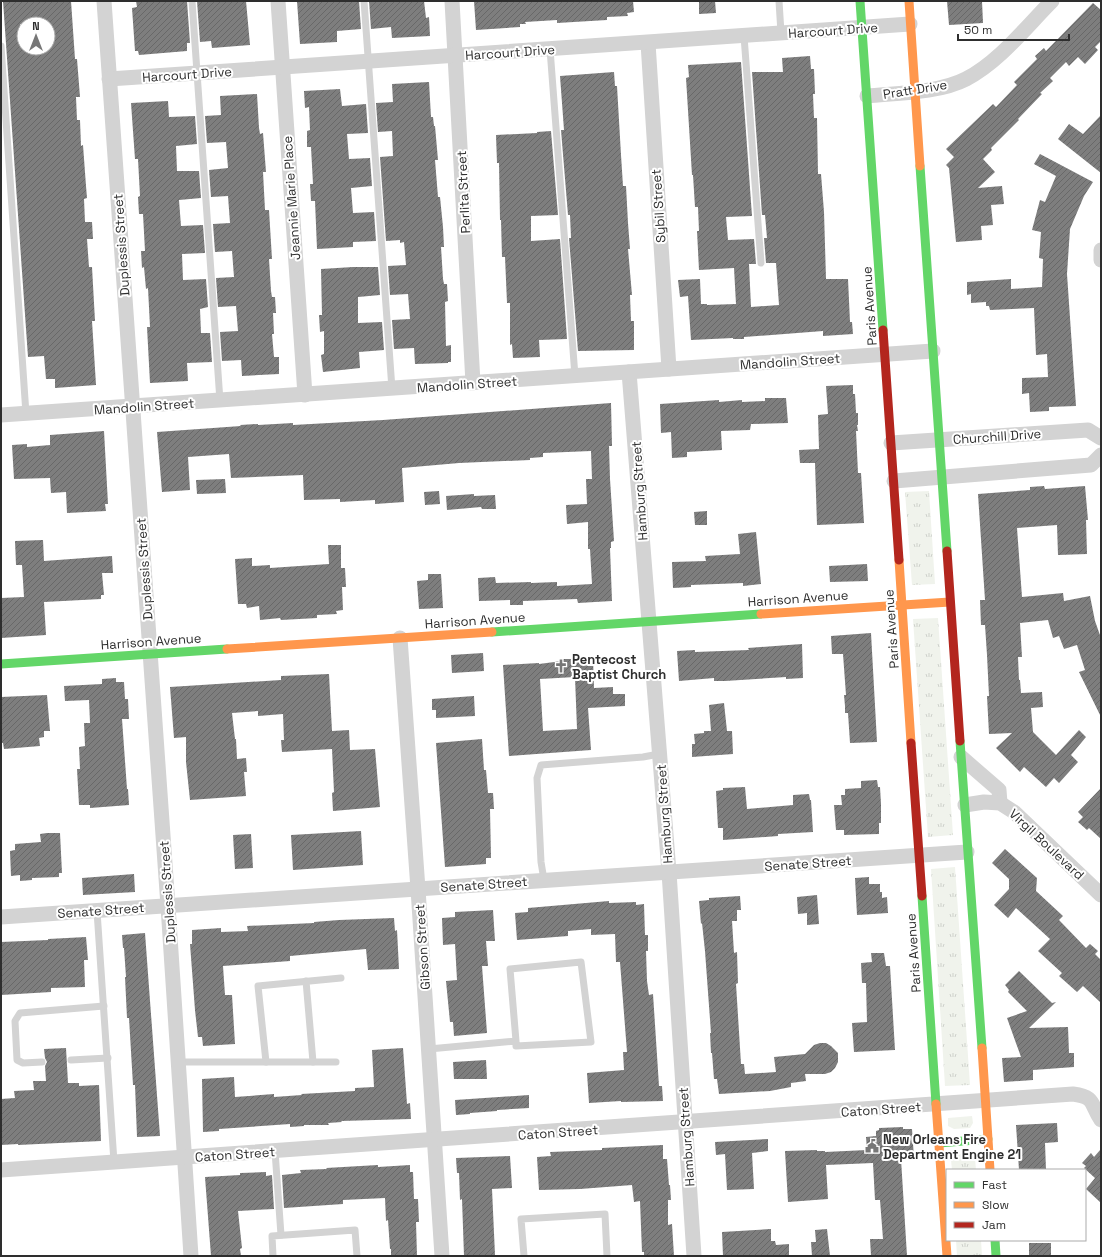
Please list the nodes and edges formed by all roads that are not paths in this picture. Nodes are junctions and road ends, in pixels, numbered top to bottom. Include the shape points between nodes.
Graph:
1 (104, 1) edge
2 (192, 1) edge
3 (278, 1) edge
4 (364, 1) edge
5 (452, 1) edge
6 (779, 1) edge
7 (860, 1) edge
8 (909, 1) edge
9 (1052, 1) edge
10 (910, 24) junction
11 (862, 28) junction
12 (781, 33) junction
13 (744, 36) junction
14 (648, 43) junction
15 (1, 46) edge
16 (550, 50) junction
17 (456, 56) junction
18 (369, 62) junction
19 (282, 68) junction
20 (196, 74) junction
21 (109, 79) junction
22 (915, 92) junction
23 (867, 96) junction
24 (1101, 250) edge
25 (1101, 260) edge
26 (761, 263) dead end
27 (933, 351) junction
28 (885, 355) junction
29 (669, 369) junction
30 (630, 372) junction
31 (575, 376) junction
32 (473, 383) junction
33 (392, 389) junction
34 (305, 395) junction
35 (220, 401) junction
36 (132, 407) junction
37 (26, 414) junction
38 (1, 415) edge
39 (1101, 438) edge
40 (939, 440) junction
41 (891, 444) junction
42 (1101, 456) edge
43 (942, 478) junction
44 (894, 481) junction
45 (950, 602) junction
46 (902, 605) junction
47 (649, 621) junction
48 (400, 638) junction
49 (150, 653) junction
50 (1, 664) edge
51 (659, 754) junction
52 (961, 756) junction
53 (1000, 803) junction
54 (965, 805) junction
55 (968, 852) junction
56 (920, 856) junction
57 (669, 872) junction
58 (544, 880) junction
59 (418, 889) junction
60 (1101, 894) edge
61 (168, 906) junction
62 (97, 911) junction
63 (1, 917) edge
64 (341, 978) dead end
65 (306, 981) junction
66 (104, 1006) junction
67 (516, 1041) junction
68 (429, 1049) junction
69 (108, 1058) junction
70 (71, 1060) dead end
71 (42, 1062) dead end
72 (179, 1062) junction
73 (266, 1062) junction
74 (313, 1062) junction
75 (336, 1062) dead end
76 (985, 1100) junction
77 (936, 1105) junction
78 (1101, 1120) edge
79 (685, 1123) junction
80 (988, 1139) junction
81 (434, 1141) junction
82 (939, 1143) junction
83 (275, 1151) junction
84 (185, 1157) junction
85 (114, 1162) junction
86 (990, 1169) edge
87 (1, 1170) edge
88 (281, 1235) junction
89 (995, 1241) edge
90 (191, 1256) edge
91 (273, 1256) edge
92 (357, 1256) edge
93 (442, 1256) edge
94 (524, 1256) edge
95 (607, 1256) edge
96 (694, 1256) edge
97 (947, 1256) edge
98 (996, 1256) edge

1 - 21 street, Duplessis Street
2 - 20 lane
3 - 19 street, Jeannie Marie Place
4 - 18 lane
5 - 17 street, Perlita Street
6 - 12 lane
7 - 11 street, Paris Avenue
8 - 10 street
9 - 22 street, Pratt Drive via 995,59 966,79
10 - 11 street, Harcourt Drive
10 - 22 street
11 - 12 street, Harcourt Drive
11 - 23 street, Paris Avenue
12 - 13 street, Harcourt Drive
13 - 14 street, Harcourt Drive
13 - 26 lane
14 - 16 street, Harcourt Drive
14 - 29 street, Sybil Street
15 - 37 lane
16 - 17 street, Harcourt Drive
16 - 31 lane
17 - 18 street, Harcourt Drive
17 - 32 street, Perlita Street
18 - 19 street, Harcourt Drive
18 - 33 lane
19 - 20 street, Harcourt Drive
19 - 34 street, Jeannie Marie Place
20 - 21 street, Harcourt Drive
20 - 35 lane
21 - 36 street, Duplessis Street
22 - 23 street, Pratt Drive
22 - 27 street
23 - 28 street, Paris Avenue
24 - 25 street
27 - 28 street, Mandolin Street
27 - 40 street
28 - 29 street, Mandolin Street
28 - 41 street, Paris Avenue
29 - 30 street, Mandolin Street
30 - 31 street, Mandolin Street
30 - 47 street, Hamburg Street
31 - 32 street, Mandolin Street
32 - 33 street, Mandolin Street
33 - 34 street, Mandolin Street
34 - 35 street, Mandolin Street
35 - 36 street, Mandolin Street
36 - 37 street, Mandolin Street
36 - 49 street, Duplessis Street
37 - 38 street, Mandolin Street
39 - 40 street, Churchill Drive via 1088,430
40 - 41 street, Churchill Drive
40 - 43 street
41 - 44 street, Paris Avenue
42 - 43 street via 1091,465
43 - 44 street
43 - 45 street
44 - 46 street, Paris Avenue
45 - 46 street, Harrison Avenue
45 - 52 street
46 - 47 street, Harrison Avenue
46 - 56 street, Paris Avenue
47 - 48 street, Harrison Avenue
47 - 51 street, Hamburg Street
48 - 49 street, Harrison Avenue
48 - 59 street, Gibson Street
49 - 50 street, Harrison Avenue
49 - 61 street, Duplessis Street
51 - 57 street, Hamburg Street
51 - 58 lane via 643,758 541,765 536,778
52 - 53 street via 999,790
52 - 54 street
53 - 54 street, Virgil Boulevard
53 - 60 street, Virgil Boulevard via 1014,812
54 - 55 street
55 - 56 street, Senate Street
55 - 76 street
56 - 57 street, Senate Street
56 - 77 street, Paris Avenue
57 - 58 street, Senate Street
57 - 79 street, Hamburg Street
58 - 59 street, Senate Street
59 - 61 street, Senate Street
59 - 68 street, Gibson Street
61 - 62 street, Senate Street
61 - 72 street, Duplessis Street
62 - 63 street, Senate Street
62 - 66 lane
64 - 65 lane
65 - 73 lane via 258,986
65 - 74 lane
66 - 69 lane
66 - 71 lane via 20,1013 16,1016 14,1021 17,1060 23,1063
67 - 67 lane via 510,969 581,962 591,1042 516,1046
67 - 68 lane
68 - 81 street, Gibson Street
69 - 70 lane
69 - 85 lane
72 - 73 lane
72 - 84 street, Duplessis Street
73 - 74 lane
74 - 75 lane
76 - 77 street, Caton Street
76 - 78 street, Caton Street via 1073,1094 1086,1096 1093,1103
76 - 80 street
77 - 79 street, Caton Street
77 - 82 street, Paris Avenue
79 - 81 street, Caton Street
79 - 96 street, Hamburg Street
80 - 82 street
80 - 86 street
81 - 83 street, Caton Street
81 - 93 street, Gibson Street
82 - 97 street, Paris Avenue
83 - 84 street, Caton Street
83 - 88 lane
84 - 85 street, Caton Street
84 - 90 street, Duplessis Street
85 - 87 street, Caton Street
88 - 91 lane via 272,1236
88 - 92 lane via 355,1230
89 - 98 street
94 - 95 lane via 521,1219 605,1214

